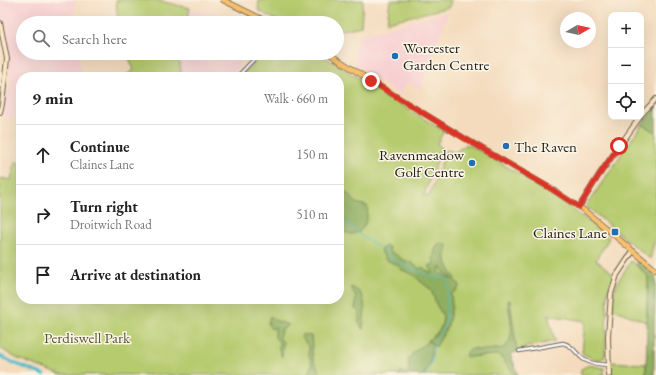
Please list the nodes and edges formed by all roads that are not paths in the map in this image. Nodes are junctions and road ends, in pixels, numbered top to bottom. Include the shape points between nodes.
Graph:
1 (223, 0) edge
2 (256, 16) edge
3 (0, 23) edge
4 (253, 60) edge
5 (339, 60) edge
6 (242, 72) edge
7 (2, 84) edge
8 (656, 100) edge
9 (0, 112) edge
10 (644, 112) edge
11 (637, 120) edge
12 (579, 207) junction
13 (633, 251) junction
14 (656, 270) edge
15 (519, 351) dead end
16 (608, 365) junction
17 (608, 375) edge

1 - 2 main road
3 - 7 street via 7,59
4 - 6 street
5 - 12 main road
7 - 9 street
8 - 10 street
11 - 12 street
12 - 13 main road
13 - 14 main road
13 - 16 street via 617,275 610,298
15 - 16 street via 563,343 569,344 588,362
16 - 17 street

